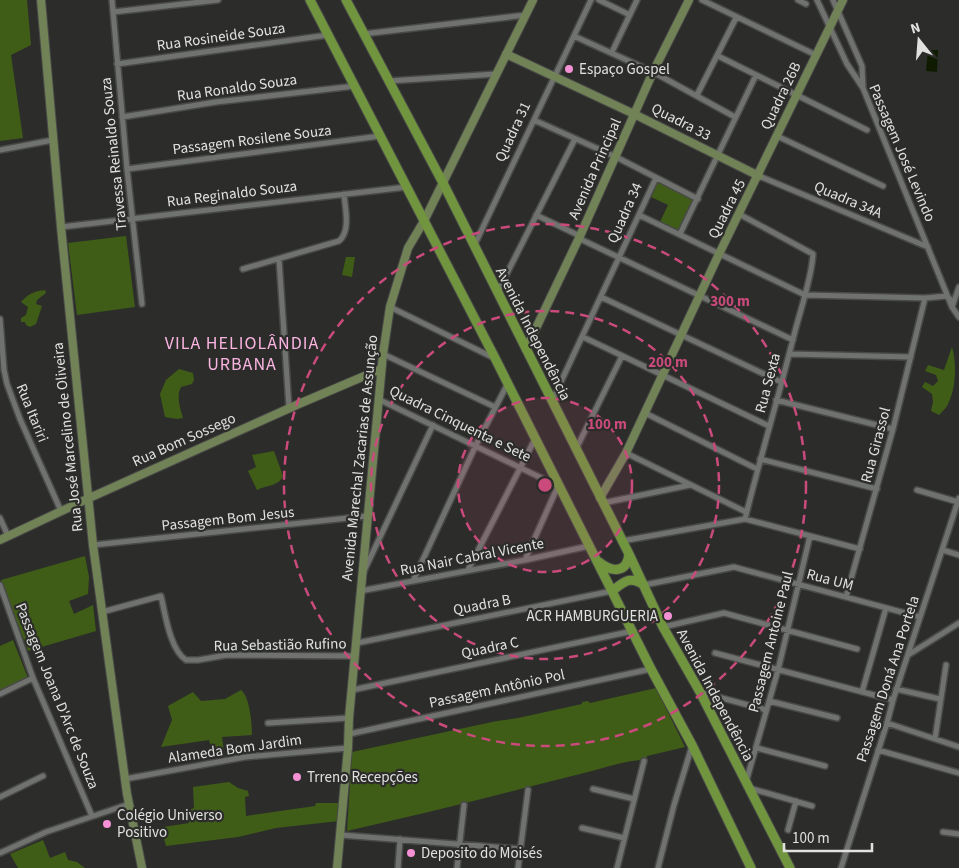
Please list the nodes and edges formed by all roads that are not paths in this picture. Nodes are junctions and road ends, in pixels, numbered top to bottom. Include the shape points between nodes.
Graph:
1 (41, 0) edge
2 (112, 0) edge
3 (218, 0) edge
4 (310, 0) edge
5 (316, 0) edge
6 (341, 0) edge
7 (346, 0) edge
8 (533, 0) edge
9 (591, 0) edge
10 (599, 0) edge
11 (638, 0) edge
12 (689, 0) edge
13 (702, 0) edge
14 (798, 0) edge
15 (817, 0) edge
16 (832, 0) edge
17 (843, 0) edge
18 (806, 4) dead end
19 (113, 12) junction
20 (837, 13) junction
21 (526, 15) junction
22 (630, 15) junction
23 (736, 18) junction
24 (830, 28) junction
25 (363, 34) junction
26 (328, 35) junction
27 (574, 36) junction
28 (372, 50) junction
29 (612, 52) junction
30 (506, 54) junction
31 (816, 55) junction
32 (718, 56) junction
33 (117, 64) junction
34 (346, 70) junction
35 (653, 72) junction
36 (496, 74) junction
37 (756, 75) junction
38 (553, 77) junction
39 (388, 82) junction
40 (355, 86) junction
41 (863, 88) junction
42 (797, 94) junction
43 (697, 95) junction
44 (634, 114) junction
45 (122, 117) junction
46 (735, 117) junction
47 (534, 120) junction
48 (867, 130) dead end
49 (380, 136) junction
50 (777, 136) junction
51 (575, 139) junction
52 (53, 140) junction
53 (0, 150) edge
54 (718, 156) junction
55 (616, 157) junction
56 (127, 169) junction
57 (759, 176) junction
58 (656, 178) junction
59 (443, 183) junction
60 (883, 186) dead end
61 (407, 187) junction
62 (344, 194) junction
63 (698, 199) junction
64 (739, 214) junction
65 (536, 215) junction
66 (639, 215) junction
67 (132, 218) junction
68 (424, 222) junction
69 (60, 227) junction
70 (680, 234) junction
71 (579, 237) junction
72 (474, 246) junction
73 (928, 247) junction
74 (720, 254) junction
75 (279, 259) junction
76 (620, 259) junction
77 (243, 269) dead end
78 (959, 287) edge
79 (497, 293) junction
80 (804, 295) junction
81 (701, 296) junction
82 (601, 297) junction
83 (925, 298) junction
84 (950, 300) junction
85 (142, 304) dead end
86 (390, 307) junction
87 (952, 307) junction
88 (959, 317) edge
89 (0, 319) edge
90 (583, 336) junction
91 (681, 336) junction
92 (792, 340) junction
93 (526, 349) junction
94 (383, 354) junction
95 (790, 354) junction
96 (622, 356) junction
97 (910, 357) junction
98 (495, 358) junction
99 (381, 369) junction
100 (663, 375) junction
101 (781, 382) junction
102 (508, 385) junction
103 (378, 398) junction
104 (776, 400) junction
105 (552, 401) junction
106 (495, 407) junction
107 (289, 408) junction
108 (645, 413) junction
109 (434, 425) junction
110 (770, 426) junction
111 (893, 429) junction
112 (535, 439) junction
113 (476, 446) junction
114 (576, 449) junction
115 (626, 453) junction
116 (760, 459) junction
117 (521, 467) junction
118 (757, 469) junction
119 (691, 485) junction
120 (558, 486) junction
121 (877, 489) junction
122 (917, 490) dead end
123 (87, 498) junction
124 (601, 500) junction
125 (958, 500) edge
126 (61, 511) junction
127 (746, 512) junction
128 (367, 516) junction
129 (0, 518) edge
130 (745, 519) junction
131 (8, 536) junction
132 (810, 536) junction
133 (0, 540) edge
134 (622, 541) junction
135 (93, 545) junction
136 (589, 546) junction
137 (860, 549) junction
138 (943, 550) junction
139 (629, 554) junction
140 (959, 555) edge
141 (525, 560) junction
142 (597, 561) junction
143 (468, 570) junction
144 (361, 578) junction
145 (413, 581) junction
146 (799, 584) junction
147 (0, 585) edge
148 (644, 585) junction
149 (360, 591) junction
150 (612, 591) junction
151 (846, 597) junction
152 (886, 608) junction
153 (102, 612) junction
154 (920, 617) junction
155 (959, 623) edge
156 (663, 626) junction
157 (633, 631) junction
158 (787, 631) junction
159 (356, 643) junction
160 (857, 649) dead end
161 (715, 653) dead end
162 (355, 656) junction
163 (908, 656) junction
164 (946, 665) dead end
165 (651, 669) junction
166 (778, 670) junction
167 (33, 678) junction
168 (352, 690) junction
169 (896, 690) junction
170 (700, 692) junction
171 (862, 692) junction
172 (0, 694) edge
173 (940, 699) junction
174 (893, 700) junction
175 (770, 701) junction
176 (766, 710) junction
177 (349, 718) junction
178 (837, 718) dead end
179 (268, 722) dead end
180 (887, 723) junction
181 (349, 734) junction
182 (935, 739) junction
183 (692, 746) junction
184 (959, 747) edge
185 (348, 748) junction
186 (757, 748) junction
187 (878, 750) junction
188 (644, 762) dead end
189 (825, 766) dead end
190 (959, 773) edge
191 (43, 776) dead end
192 (126, 779) junction
193 (747, 785) junction
194 (593, 789) dead end
195 (528, 790) dead end
196 (0, 797) edge
197 (634, 799) junction
198 (796, 801) junction
199 (129, 804) junction
200 (464, 805) dead end
201 (812, 806) dead end
202 (92, 816) junction
203 (582, 828) dead end
204 (788, 830) dead end
205 (943, 832) dead end
206 (959, 834) edge
207 (340, 836) junction
208 (624, 838) junction
209 (400, 839) junction
210 (459, 845) junction
211 (520, 849) junction
212 (0, 853) edge
213 (142, 868) edge
214 (334, 868) edge
215 (398, 868) edge
216 (457, 868) edge
217 (518, 868) edge
218 (617, 868) edge
219 (658, 868) edge
220 (751, 868) edge
221 (790, 868) edge
222 (841, 868) edge

1 - 52 street, Rua José Marcelino de Oliveira
2 - 19 street, Travessa Reinaldo Souza
3 - 19 street
4 - 26 main road
5 - 34 main road via 344,54
6 - 28 main road via 360,37
7 - 25 main road, Avenida Independência
8 - 21 street, Avenida Marechal Zacarias de Assunção
9 - 27 street, Quadra 31
10 - 22 street
11 - 22 street
12 - 35 street, Avenida Principal
13 - 23 street
14 - 18 street
15 - 24 street, Passagem José Levindo
16 - 20 street
17 - 20 street, Quadra 26B
19 - 33 street, Travessa Reinaldo Souza
20 - 24 street, Quadra 26B
20 - 41 street via 862,66
21 - 25 street
21 - 30 street, Avenida Marechal Zacarias de Assunção
22 - 29 street
23 - 31 street
23 - 32 street
24 - 31 street, Quadra 26B
24 - 41 street, Passagem José Levindo
25 - 28 main road, Avenida Independência
26 - 33 street, Rua Rosineide Souza
26 - 34 main road
27 - 29 street
27 - 38 street, Quadra 31
28 - 39 main road, Avenida Independência
29 - 35 street
30 - 36 street, Avenida Marechal Zacarias de Assunção
30 - 38 street
31 - 42 street, Quadra 26B
32 - 37 street
32 - 43 street
33 - 45 street, Travessa Reinaldo Souza
34 - 40 main road
35 - 43 street
35 - 44 street, Avenida Principal
36 - 39 street
36 - 59 street, Avenida Marechal Zacarias de Assunção
37 - 42 street
37 - 46 street
38 - 44 street, Quadra 33
38 - 47 street, Quadra 31
39 - 59 main road, Avenida Independência
40 - 45 street, Rua Ronaldo Souza
40 - 49 main road
41 - 73 street, Passagem José Levindo
42 - 48 street
42 - 50 street, Quadra 26B
43 - 46 street
44 - 54 street, Quadra 33
44 - 55 street, Avenida Principal
45 - 56 street, Travessa Reinaldo Souza
46 - 54 street
47 - 51 street
47 - 72 street, Quadra 31
49 - 56 street, Passagem Rosilene Souza
49 - 61 main road
50 - 57 street, Quadra 26B
50 - 60 street
51 - 55 street
51 - 65 street
52 - 53 street
52 - 69 street, Rua José Marcelino de Oliveira
54 - 57 street
54 - 63 street, Quadra 33
55 - 58 street
55 - 71 street, Avenida Principal
56 - 67 street, Travessa Reinaldo Souza
57 - 64 street, Quadra 45
57 - 73 street, Quadra 34A
58 - 63 street
58 - 66 street, Quadra 34
59 - 68 street, Avenida Marechal Zacarias de Assunção
59 - 72 main road, Avenida Independência
61 - 62 street, Rua Reginaldo Souza
61 - 68 main road
62 - 67 street, Rua Reginaldo Souza
62 - 75 street via 346,229 343,238
63 - 70 street, Quadra 33
64 - 74 street, Quadra 45
64 - 80 street, Rua Sexta via 813,254
65 - 71 street
65 - 79 street
66 - 70 street
66 - 76 street, Quadra 34
67 - 69 street, Rua Reginaldo Souza
67 - 85 street, Travessa Reinaldo Souza
68 - 86 street, Avenida Marechal Zacarias de Assunção via 408,248
68 - 98 main road
69 - 123 street, Rua José Marcelino de Oliveira
70 - 74 street
71 - 76 street
71 - 93 street, Avenida Principal
72 - 79 main road, Avenida Independência
73 - 84 street, Passagem José Levindo
74 - 80 street
74 - 81 street, Quadra 45
75 - 77 street
75 - 107 street
76 - 81 street
76 - 82 street, Quadra 34
78 - 87 street
79 - 93 main road, Avenida Independência
80 - 83 street
80 - 92 street, Rua Sexta
81 - 91 street, Quadra 45
81 - 92 street
82 - 90 street, Quadra 34
82 - 91 street
83 - 84 street via 946,296
83 - 97 street, Rua Girassol
84 - 87 street, Passagem José Levindo
86 - 94 street, Avenida Marechal Zacarias de Assunção
86 - 98 street
87 - 88 street, Passagem José Levindo
89 - 126 street, Rua Itariri via 7,384
90 - 96 street
90 - 105 street, Quadra 34
91 - 100 street, Quadra 45
91 - 101 street
92 - 95 street, Rua Sexta
93 - 105 main road, Avenida Independência
94 - 99 street, Avenida Marechal Zacarias de Assunção
94 - 106 street
95 - 97 street
95 - 101 street, Rua Sexta
96 - 100 street
96 - 114 street
97 - 111 street, Rua Girassol
98 - 102 main road
99 - 103 street, Avenida Marechal Zacarias de Assunção
99 - 107 street, Rua Bom Sossego
100 - 108 street, Quadra 45
100 - 110 street
101 - 104 street, Rua Sexta
102 - 106 street
102 - 112 main road
103 - 109 street, Quadra Cinquenta e Sete
103 - 128 street, Avenida Marechal Zacarias de Assunção
104 - 110 street, Rua Sexta
104 - 111 street
105 - 114 main road, Avenida Independência
106 - 113 street
107 - 123 street, Rua Bom Sossego
108 - 115 street, Quadra 45
108 - 118 street
109 - 113 street, Quadra Cinquenta e Sete
109 - 144 street
110 - 116 street, Rua Sexta
111 - 121 street, Rua Girassol
112 - 117 street
112 - 120 main road
113 - 117 street, Quadra Cinquenta e Sete
113 - 145 street
114 - 124 main road, Avenida Independência
115 - 119 street
115 - 124 street, Quadra 45
116 - 118 street, Rua Sexta
116 - 121 street
117 - 120 street, Quadra Cinquenta e Sete
117 - 143 street
118 - 127 street, Rua Sexta
119 - 124 street
119 - 127 street
120 - 136 main road
120 - 141 street
121 - 137 street, Rua Girassol
122 - 125 street
123 - 126 street, Rua Bom Sossego
123 - 135 street, Rua José Marcelino de Oliveira
124 - 134 main road, Avenida Independência
125 - 138 street, Passagem Doná Ana Portela
126 - 131 street, Rua Bom Sossego
127 - 130 street, Rua Sexta
128 - 135 street, Passagem Bom Jesus
128 - 144 street, Avenida Marechal Zacarias de Assunção
129 - 131 street
130 - 132 street
130 - 134 street
131 - 133 street, Rua Bom Sossego
132 - 137 street
132 - 146 street, Passagem Antoine Paul
134 - 139 main road, Avenida Independência
135 - 153 street, Rua José Marcelino de Oliveira
136 - 141 street, Rua Nair Cabral Vicente
136 - 142 main road
137 - 151 street, Rua Girassol
138 - 140 street
138 - 154 street, Passagem Doná Ana Portela
139 - 142 main road via 626,564 616,570
139 - 148 main road, Avenida Independência
141 - 143 street, Rua Nair Cabral Vicente
142 - 150 main road
143 - 145 street, Rua Nair Cabral Vicente
144 - 149 street, Avenida Marechal Zacarias de Assunção
145 - 149 street, Rua Nair Cabral Vicente
146 - 148 street, Rua UM via 734,567
146 - 151 street, Rua UM
146 - 158 street, Passagem Antoine Paul
147 - 167 street, Passagem Joana D'Arc de Souza
148 - 150 main road via 636,580 627,580
148 - 156 main road, Avenida Independência
149 - 159 street, Avenida Marechal Zacarias de Assunção
150 - 157 main road
150 - 159 street, Quadra B
151 - 152 street, Rua UM
152 - 154 street, Rua UM
152 - 171 street
153 - 162 street, Rua Sebastião Rufino via 161,596 178,653 186,660 227,656
153 - 192 street, Rua José Marcelino de Oliveira
154 - 163 street, Passagem Doná Ana Portela
155 - 163 street
156 - 158 street via 724,613
156 - 170 main road, Avenida Independência
157 - 165 main road
157 - 168 street, Quadra C
158 - 160 street
158 - 166 street, Passagem Antoine Paul
159 - 162 street, Avenida Marechal Zacarias de Assunção
161 - 166 street
162 - 168 street, Avenida Marechal Zacarias de Assunção
163 - 169 street, Passagem Doná Ana Portela
164 - 173 street
165 - 181 street, Passagem Antônio Pol
165 - 183 main road
166 - 171 street
166 - 175 street, Passagem Antoine Paul
167 - 172 street
167 - 202 street, Passagem Joana D'Arc de Souza
168 - 177 street, Avenida Marechal Zacarias de Assunção
169 - 173 street
169 - 174 street, Passagem Doná Ana Portela
170 - 176 street
170 - 193 main road, Avenida Independência
171 - 174 street
173 - 182 street
174 - 180 street, Passagem Doná Ana Portela
175 - 176 street, Passagem Antoine Paul
175 - 178 street
176 - 186 street, Passagem Antoine Paul
177 - 179 street
177 - 181 street, Avenida Marechal Zacarias de Assunção
180 - 182 street
180 - 187 street, Passagem Doná Ana Portela
181 - 185 street, Avenida Marechal Zacarias de Assunção
182 - 184 street
183 - 219 street
183 - 220 main road
185 - 192 street, Alameda Bom Jardim via 246,757
185 - 207 street, Avenida Marechal Zacarias de Assunção
186 - 189 street
186 - 193 street, Passagem Antoine Paul
187 - 190 street
187 - 222 street, Passagem Doná Ana Portela
188 - 197 street
191 - 196 street
192 - 199 street, Rua José Marcelino de Oliveira
193 - 198 street
193 - 221 main road, Avenida Independência
194 - 197 street
195 - 211 street
197 - 208 street
198 - 201 street
198 - 204 street
199 - 202 street
199 - 213 street, Rua José Marcelino de Oliveira
200 - 210 street
202 - 212 street
203 - 208 street
205 - 206 street
207 - 209 street
207 - 214 street, Avenida Marechal Zacarias de Assunção
208 - 218 street
209 - 210 street
209 - 215 street
210 - 211 street
210 - 216 street
211 - 217 street

